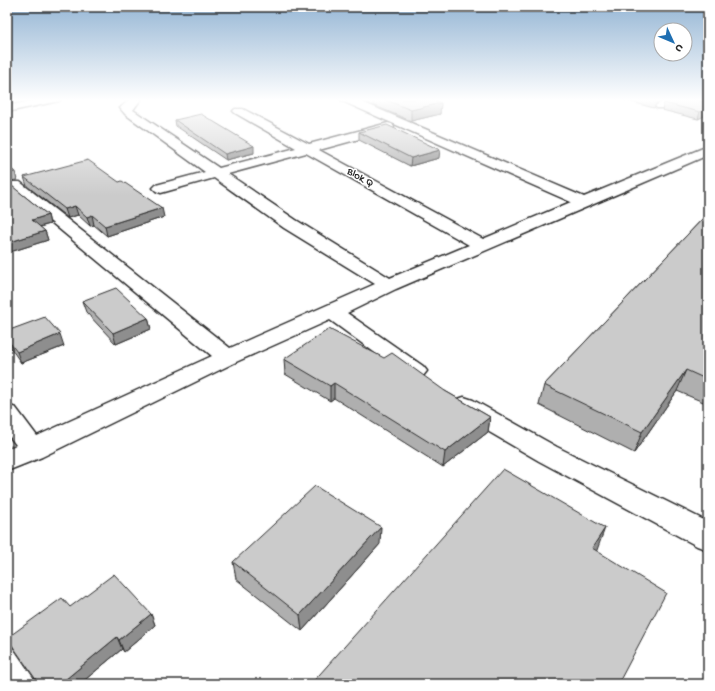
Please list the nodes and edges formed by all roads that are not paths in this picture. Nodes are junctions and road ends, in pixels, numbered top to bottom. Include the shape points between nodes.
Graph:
1 (156, 131) edge
2 (275, 131) edge
3 (372, 131) edge
4 (421, 131) edge
5 (307, 149) junction
6 (708, 150) edge
7 (215, 173) junction
8 (15, 185) dead end
9 (161, 188) dead end
10 (583, 202) junction
11 (482, 245) junction
12 (389, 285) junction
13 (332, 312) junction
14 (228, 357) junction
15 (7, 414) edge
16 (33, 450) junction
17 (7, 461) edge
18 (708, 537) edge

1 - 7 street
2 - 5 street, Blok Q
3 - 5 street
4 - 10 street
5 - 7 street
5 - 11 street, Blok Q
6 - 10 street
7 - 9 street
7 - 12 street via 290,224
8 - 14 street
10 - 11 street
11 - 12 street
12 - 13 street
13 - 14 street
13 - 18 street via 440,390 548,454
14 - 16 street
15 - 16 street
16 - 17 street

